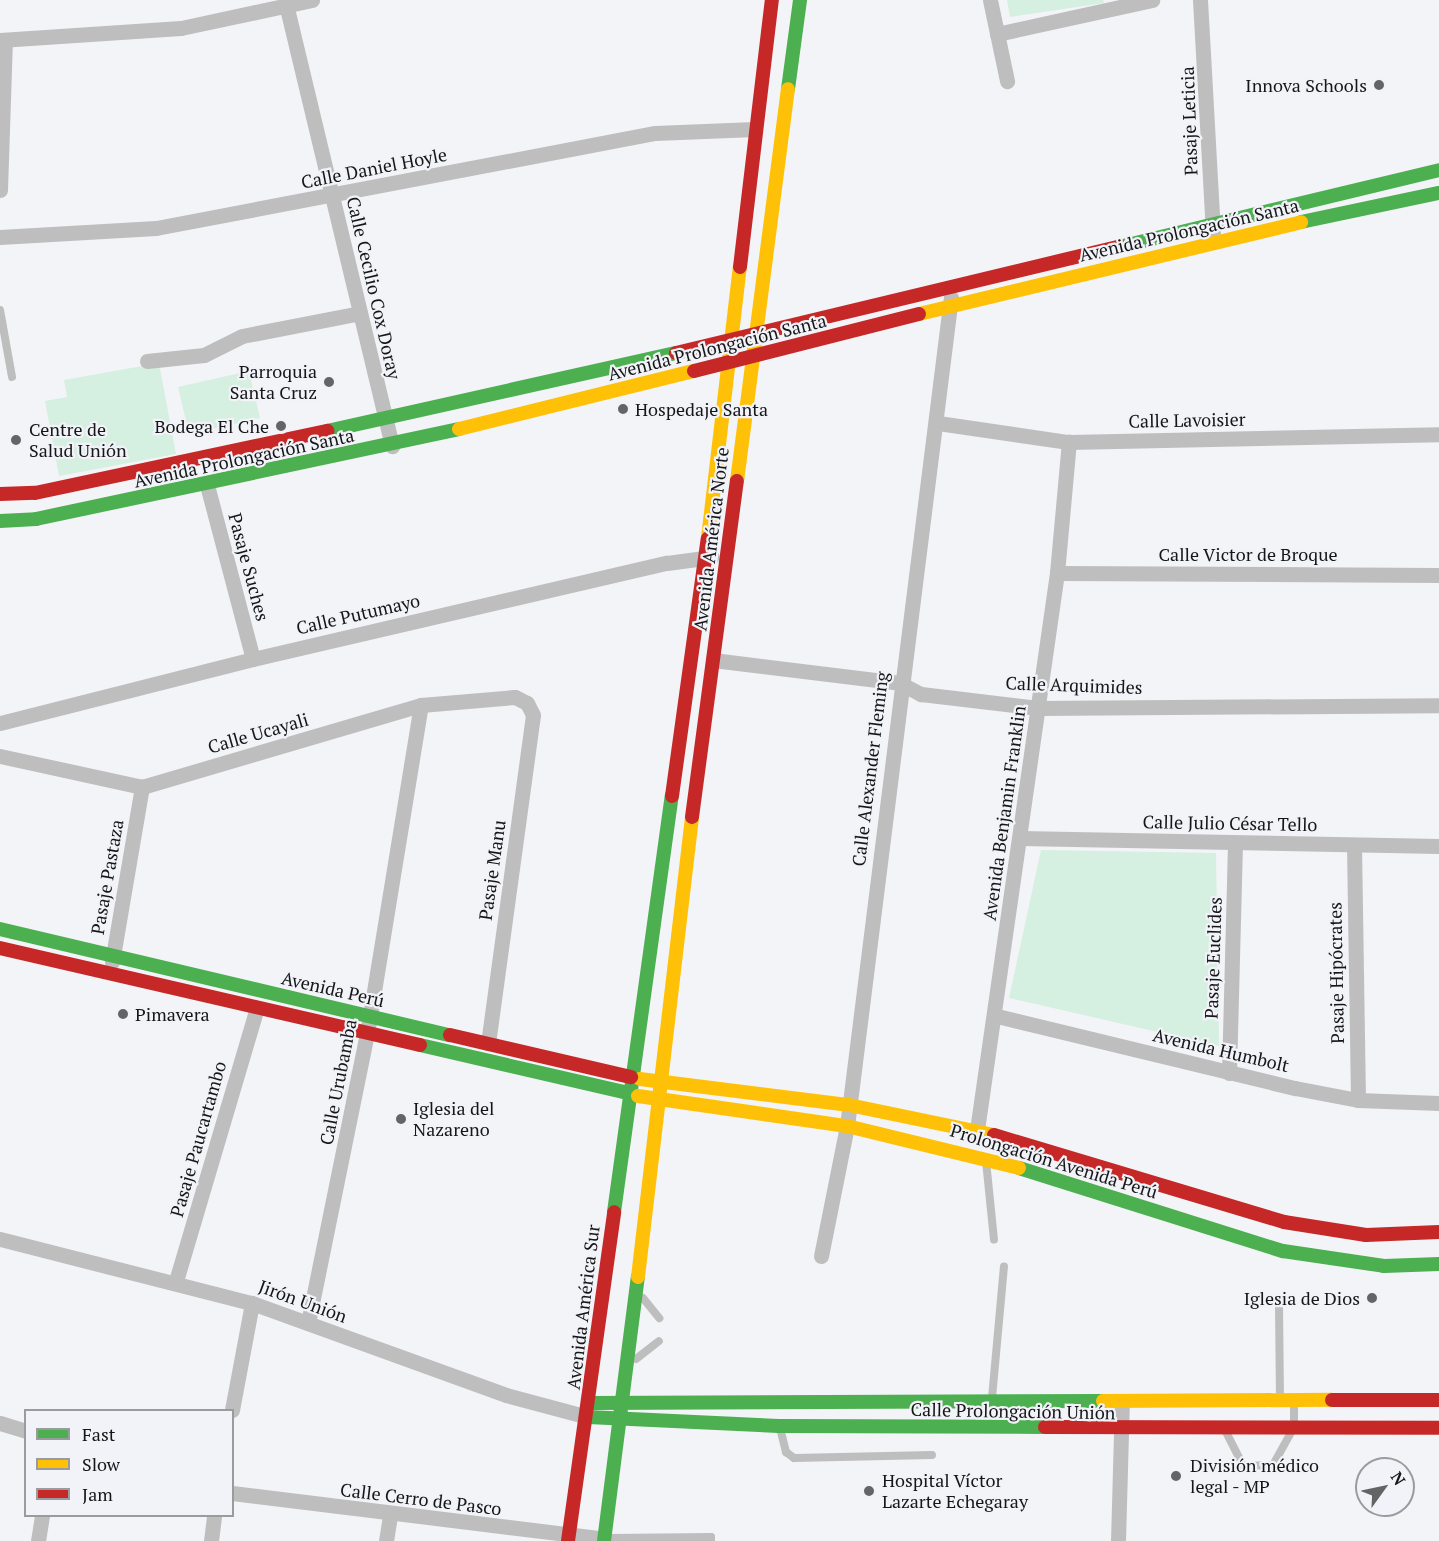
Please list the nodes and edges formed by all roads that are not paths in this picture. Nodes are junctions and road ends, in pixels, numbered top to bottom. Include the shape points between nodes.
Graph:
1 (312, 0) edge
2 (772, 0) edge
3 (800, 0) edge
4 (990, 0) edge
5 (1152, 0) edge
6 (1200, 0) edge
7 (286, 4) edge
8 (1120, 4) edge
9 (997, 34) junction
10 (3, 40) edge
11 (764, 65) junction
12 (789, 69) junction
13 (1007, 81) dead end
14 (755, 129) junction
15 (1439, 170) edge
16 (0, 190) edge
17 (1439, 193) edge
18 (332, 196) junction
19 (1211, 220) junction
20 (0, 237) edge
21 (1213, 241) junction
22 (991, 275) junction
23 (948, 286) junction
24 (996, 295) junction
25 (952, 305) junction
26 (0, 310) edge
27 (360, 313) junction
28 (756, 335) junction
29 (729, 341) junction
30 (753, 357) junction
31 (147, 361) dead end
32 (726, 365) junction
33 (12, 377) dead end
34 (385, 417) junction
35 (938, 423) junction
36 (1439, 434) edge
37 (1069, 442) junction
38 (392, 446) junction
39 (207, 485) junction
40 (0, 494) edge
41 (0, 521) edge
42 (706, 557) junction
43 (727, 558) junction
44 (1057, 573) junction
45 (1439, 575) edge
46 (253, 659) junction
47 (713, 660) junction
48 (900, 683) junction
49 (527, 703) joint
50 (422, 705) junction
51 (1439, 705) edge
52 (1038, 708) junction
53 (0, 723) edge
54 (0, 756) edge
55 (142, 787) junction
56 (1020, 838) junction
57 (1235, 844) junction
58 (1354, 845) junction
59 (1439, 846) edge
60 (0, 929) edge
61 (0, 948) edge
62 (113, 956) junction
63 (109, 973) junction
64 (257, 1008) junction
65 (997, 1016) junction
66 (371, 1017) junction
67 (368, 1034) junction
68 (488, 1043) junction
69 (1229, 1073) junction
70 (631, 1077) junction
71 (658, 1084) junction
72 (628, 1093) junction
73 (655, 1100) junction
74 (1358, 1100) junction
75 (1439, 1103) edge
76 (849, 1105) junction
77 (848, 1126) junction
78 (978, 1130) junction
79 (979, 1155) junction
80 (1439, 1232) edge
81 (0, 1239) edge
82 (994, 1240) dead end
83 (821, 1256) dead end
84 (1439, 1264) edge
85 (1004, 1267) dead end
86 (176, 1281) junction
87 (634, 1287) junction
88 (252, 1303) junction
89 (1279, 1305) dead end
90 (659, 1318) dead end
91 (308, 1323) junction
92 (659, 1341) dead end
93 (630, 1364) junction
94 (1287, 1400) junction
95 (1439, 1400) edge
96 (625, 1402) junction
97 (992, 1402) junction
98 (1122, 1402) junction
99 (232, 1409) edge
100 (589, 1410) junction
101 (0, 1423) edge
102 (623, 1423) junction
103 (1225, 1424) junction
104 (779, 1426) junction
105 (1294, 1427) junction
106 (1439, 1428) edge
107 (24, 1430) edge
108 (1118, 1430) junction
109 (932, 1455) dead end
110 (234, 1493) edge
111 (390, 1515) junction
112 (42, 1517) edge
113 (214, 1517) edge
114 (568, 1539) edge
115 (604, 1540) edge
116 (38, 1541) edge
117 (211, 1541) edge
118 (386, 1541) edge
119 (711, 1541) edge
120 (1118, 1541) edge

1 - 7 street
2 - 11 main road, Avenida América Norte
3 - 12 main road, Avenida América Norte
4 - 9 street
5 - 8 street
6 - 19 street, Pasaje Leticia
7 - 10 street via 181,28
7 - 18 street, Calle Cecilio Cox Doray
8 - 9 street
9 - 13 street
10 - 16 street
11 - 12 main road
11 - 14 main road, Avenida América Norte
12 - 28 main road, Avenida América Norte
14 - 18 street, Calle Daniel Hoyle via 655,133
14 - 29 main road, Avenida América Norte
15 - 19 main road, Avenida Prolongación Santa
17 - 21 main road, Avenida Prolongación Santa
18 - 20 street, Calle Daniel Hoyle via 156,228
18 - 27 street, Calle Cecilio Cox Doray
19 - 21 street, Pasaje Leticia
19 - 22 main road, Avenida Prolongación Santa
21 - 24 main road, Avenida Prolongación Santa
22 - 23 main road, Avenida Prolongación Santa
22 - 24 main road
23 - 25 street, Calle Alexander Fleming
23 - 28 main road, Avenida Prolongación Santa
24 - 25 main road, Avenida Prolongación Santa
25 - 30 main road, Avenida Prolongación Santa
25 - 35 street, Calle Alexander Fleming
26 - 33 lane
27 - 31 street via 242,336 204,355
27 - 34 street, Calle Cecilio Cox Doray
28 - 29 main road, Avenida Prolongación Santa
28 - 30 main road, Avenida América Norte
29 - 32 main road, Avenida América Norte
29 - 34 main road, Avenida Prolongación Santa
30 - 32 main road, Avenida Prolongación Santa
30 - 43 main road, Avenida América Norte
32 - 38 main road, Avenida Prolongación Santa
32 - 42 main road, Avenida América Norte
34 - 38 street, Calle Cecilio Cox Doray
34 - 40 main road, Avenida Prolongación Santa via 35,493
35 - 37 street, Calle Lavoisier
35 - 48 street, Calle Alexander Fleming
36 - 37 street, Calle Lavoisier
37 - 44 street, Avenida Benjamin Franklin
38 - 39 main road, Avenida Prolongación Santa
39 - 41 main road, Avenida Prolongación Santa via 36,519
39 - 46 street, Pasaje Suches
42 - 43 street, Calle Putumayo
42 - 46 street, Calle Putumayo
42 - 70 main road, Avenida América Norte
43 - 47 main road, Avenida América Norte
44 - 45 street, Calle Victor de Broque
44 - 52 street, Avenida Benjamin Franklin
46 - 53 street, Calle Putumayo
47 - 48 street, Calle Arquimides
47 - 71 main road, Avenida América Norte
48 - 52 street, Calle Arquimides via 921,694
48 - 76 street, Calle Alexander Fleming
49 - 50 street, Calle Ucayali via 515,697
49 - 68 street, Pasaje Manu via 533,715
50 - 55 street, Calle Ucayali
50 - 66 street, Calle Urubamba
51 - 52 street, Calle Arquimides
52 - 56 street, Avenida Benjamin Franklin
54 - 55 street, Calle Ucayali
55 - 62 street, Pasaje Pastaza
56 - 57 street, Calle Julio César Tello
56 - 65 street, Avenida Benjamin Franklin
57 - 58 street, Calle Julio César Tello
57 - 69 street, Pasaje Euclides
58 - 59 street, Calle Julio César Tello
58 - 74 street, Pasaje Hipócrates
60 - 62 main road, Avenida Perú
61 - 63 main road, Avenida Perú
62 - 63 street, Pasaje Pastaza
62 - 66 main road, Avenida Perú
63 - 64 main road, Avenida Perú
64 - 67 main road, Avenida Perú
64 - 86 street, Pasaje Paucartambo
65 - 69 street, Avenida Humbolt
65 - 78 street, Avenida Benjamin Franklin
66 - 67 street, Calle Urubamba
66 - 68 main road, Avenida Perú
67 - 72 main road, Avenida Perú
67 - 91 street, Calle Urubamba
68 - 70 main road, Avenida Perú
69 - 74 street, Avenida Humbolt
70 - 71 main road, Avenida Perú
70 - 72 main road, Avenida América Sur
71 - 73 main road
71 - 76 main road, Prolongación Avenida Perú
72 - 73 main road, Avenida Perú
72 - 100 main road, Avenida América Sur
73 - 77 main road, Prolongación Avenida Perú
73 - 87 main road
74 - 75 street, Avenida Humbolt
76 - 77 street, Calle Alexander Fleming
76 - 78 main road, Prolongación Avenida Perú
77 - 79 main road, Prolongación Avenida Perú
77 - 83 street, Calle Alexander Fleming
78 - 79 street, Avenida Benjamin Franklin
78 - 80 main road, Prolongación Avenida Perú via 1284,1222 1366,1235
79 - 82 lane
79 - 84 main road, Prolongación Avenida Perú via 1283,1251 1384,1266
81 - 86 street, Jirón Unión
85 - 97 lane
86 - 88 street, Jirón Unión
87 - 90 lane
87 - 93 main road
88 - 91 street, Jirón Unión
88 - 99 street
89 - 94 lane
91 - 100 street, Jirón Unión via 506,1395
92 - 93 lane
93 - 96 main road
94 - 95 main road, Calle Prolongación Unión
94 - 98 main road, Calle Prolongación Unión via 1224,1405
94 - 105 lane
96 - 97 main road, Calle Prolongación Unión
96 - 100 main road, Calle Prolongación Unión
96 - 102 main road
97 - 98 main road, Calle Prolongación Unión
98 - 108 street
100 - 102 main road, Calle Prolongación Unión
100 - 114 main road, Avenida América Sur
101 - 107 street
102 - 104 main road, Calle Prolongación Unión
102 - 115 main road
103 - 105 main road, Calle Prolongación Unión
103 - 105 lane via 1243,1466 1276,1462
103 - 108 main road, Calle Prolongación Unión
104 - 108 main road, Calle Prolongación Unión
104 - 109 lane via 786,1452 794,1458
105 - 106 main road, Calle Prolongación Unión
108 - 120 street
110 - 111 street, Calle Cerro de Pasco
111 - 114 street, Calle Cerro de Pasco
111 - 118 street
112 - 116 street
113 - 117 street
114 - 115 street, Calle Cerro de Pasco
115 - 119 lane via 711,1536

